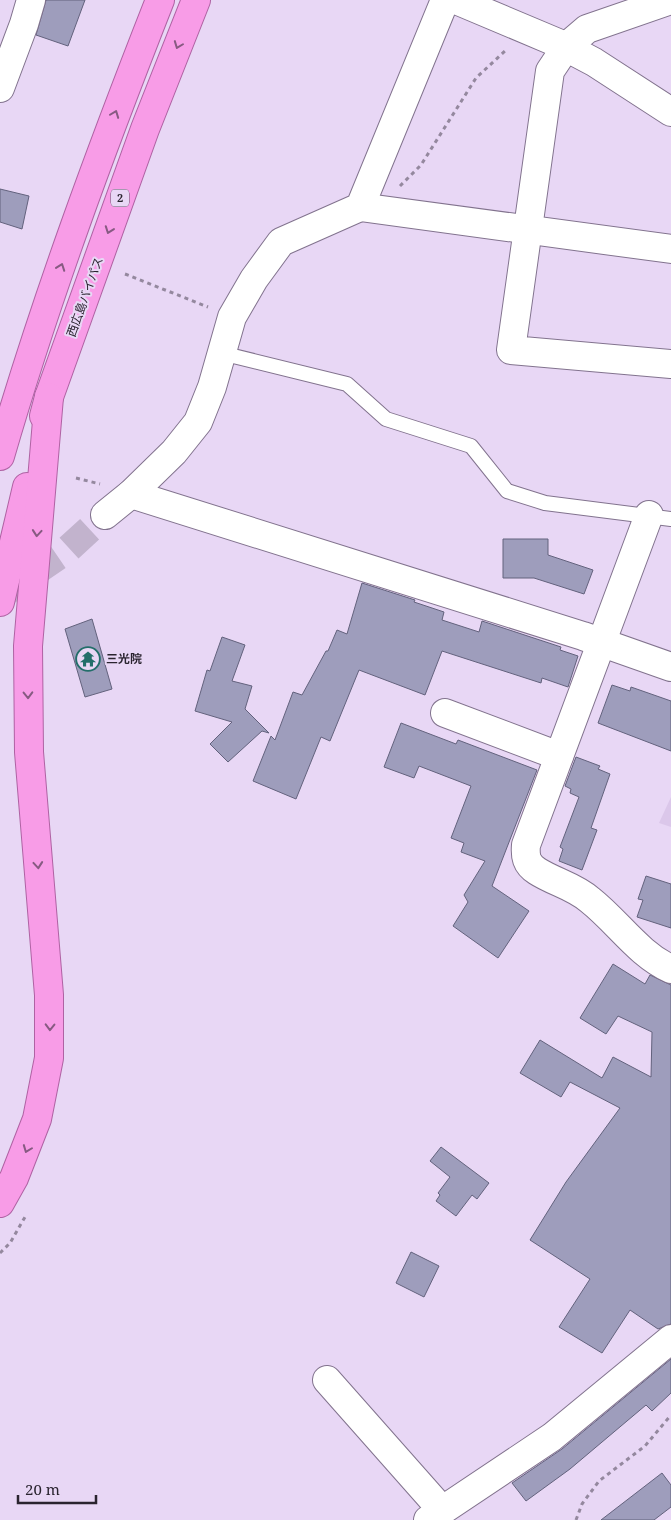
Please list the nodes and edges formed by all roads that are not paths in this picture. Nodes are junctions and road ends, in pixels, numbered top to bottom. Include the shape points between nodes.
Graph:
1 (31, 0) edge
2 (160, 0) edge
3 (196, 0) edge
4 (445, 0) edge
5 (456, 0) edge
6 (671, 0) edge
7 (566, 47) junction
8 (0, 88) edge
9 (671, 112) edge
10 (360, 207) junction
11 (527, 229) junction
12 (671, 249) edge
13 (44, 313) junction
14 (221, 353) junction
15 (671, 364) edge
16 (49, 397) junction
17 (0, 423) edge
18 (0, 456) edge
19 (131, 494) junction
20 (105, 515) tunnel mouth
21 (660, 517) edge
22 (0, 602) edge
23 (601, 642) junction
24 (671, 667) edge
25 (445, 713) dead end
26 (559, 756) junction
27 (671, 969) edge
28 (0, 1203) edge
29 (671, 1339) edge
30 (327, 1380) dead end
31 (435, 1515) edge

1 - 8 street
13 -> 2 highway
3 -> 16 highway, 西広島バイパス / 2 via 145,129
4 - 10 street
5 - 7 street
6 - 7 street via 587,29
7 - 9 street
7 - 11 street via 550,71
10 - 11 street
10 - 14 street via 282,242 254,279 232,317
11 - 12 street
11 - 15 street via 511,350
13 - 17 highway
13 - 18 highway
14 - 19 street via 198,422 174,452
14 - 21 lane via 347,384 386,419 471,446 507,491 545,503
16 - 22 highway, 西広島バイパス / 2
16 -> 28 highway via 28,646 30,776 51,1026 45,1089 37,1119 14,1178
19 - 20 street
19 - 23 street
21 - 23 street
23 - 24 street
23 - 26 street
25 - 26 street
26 - 27 street via 526,845 525,856 530,866 589,898 649,956
29 - 31 street via 552,1437
30 - 31 street

